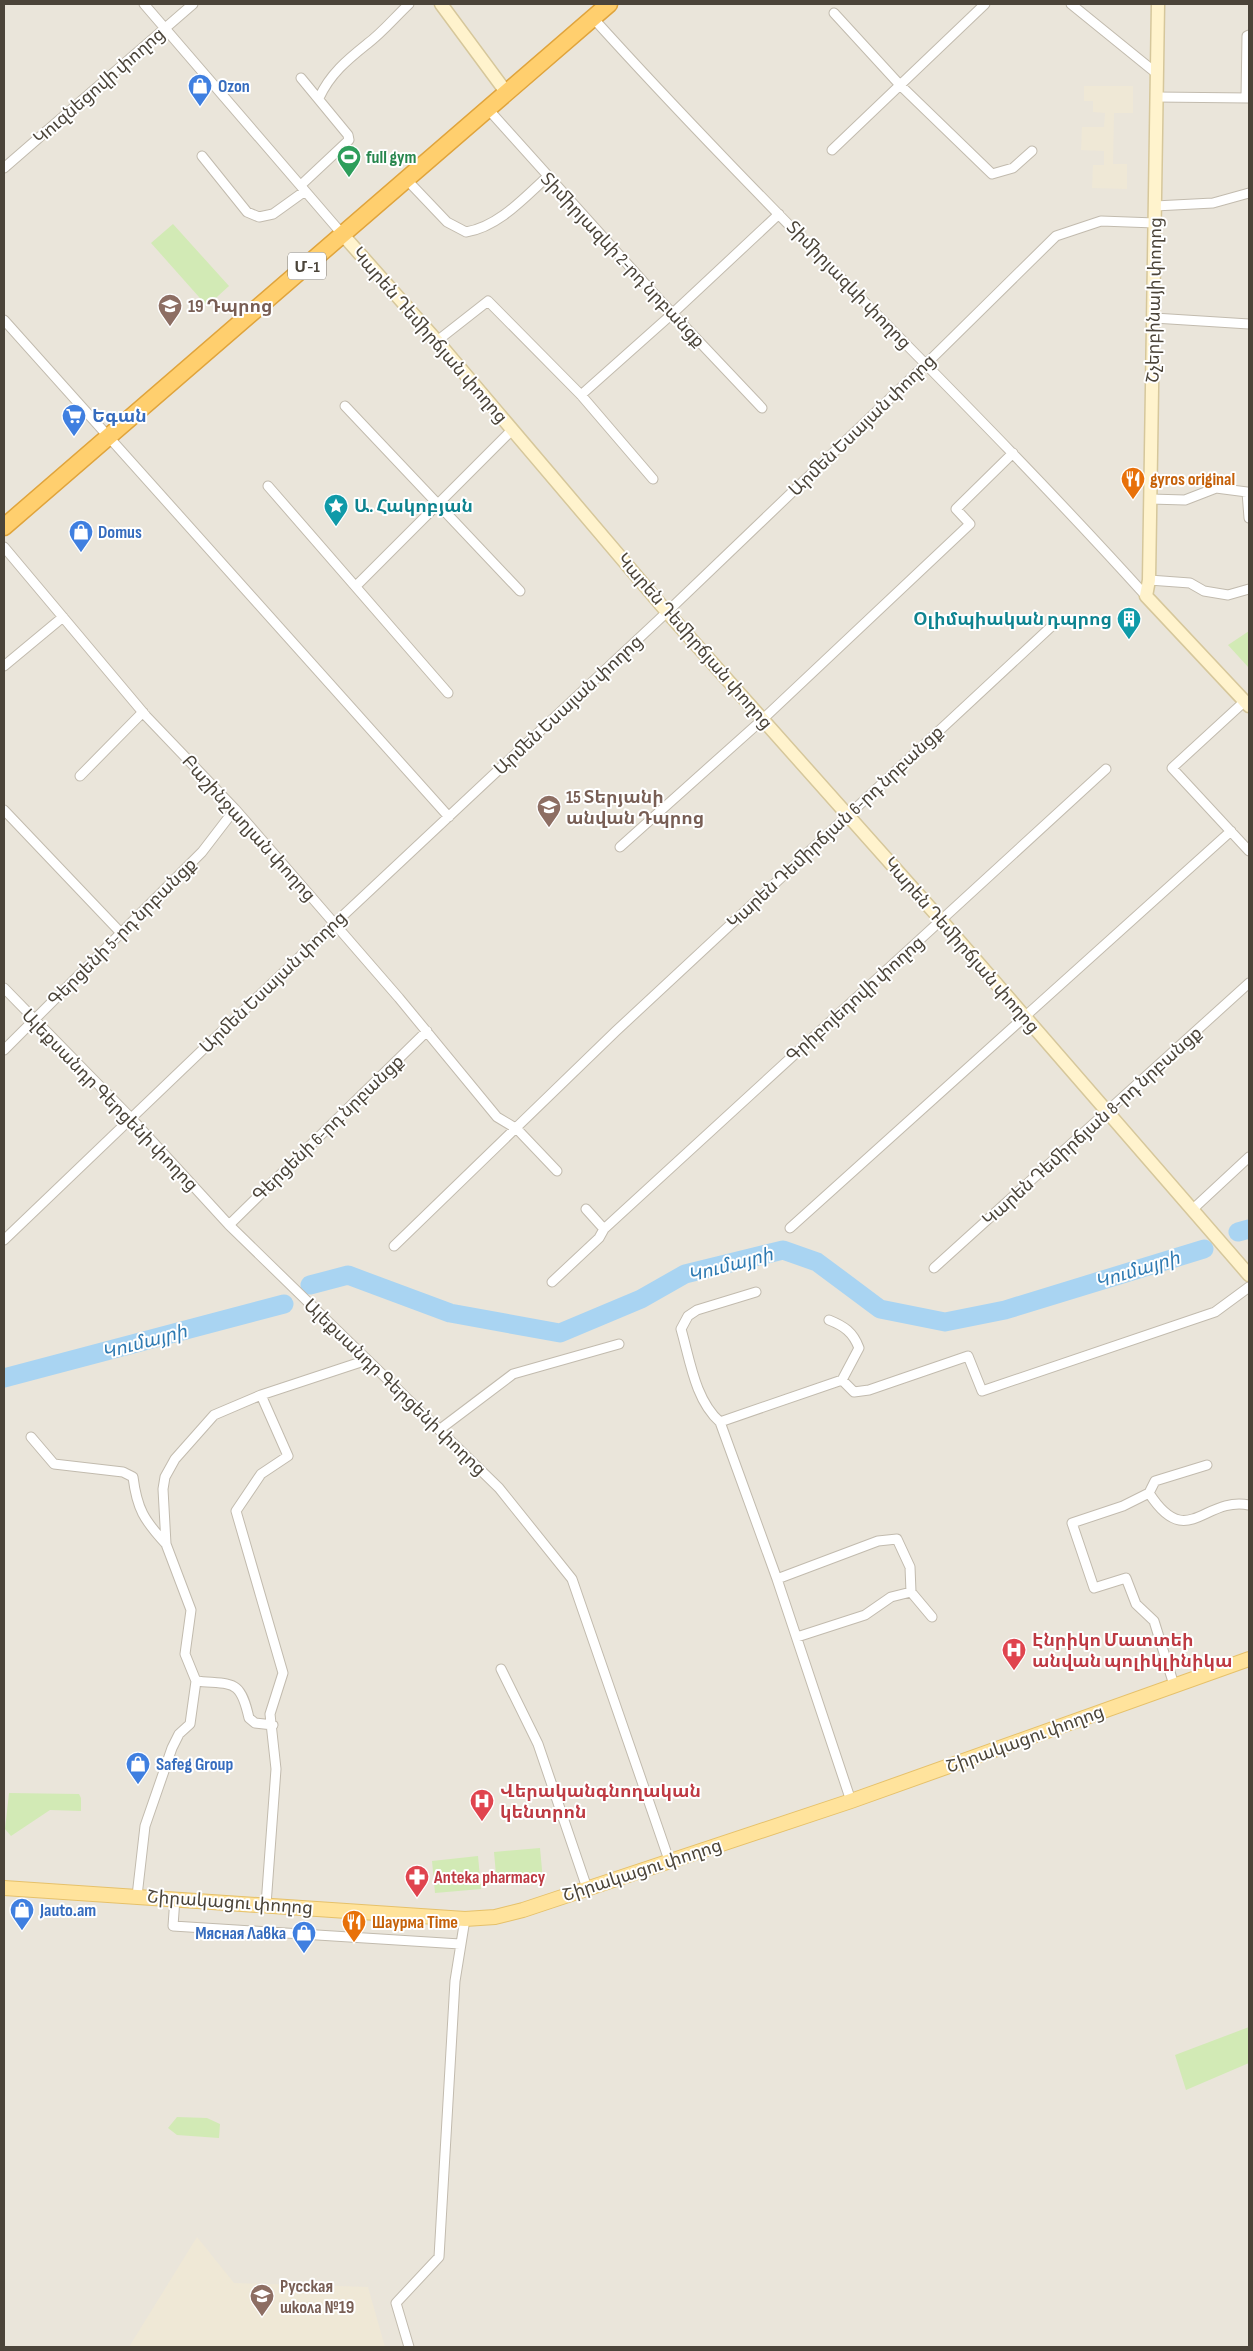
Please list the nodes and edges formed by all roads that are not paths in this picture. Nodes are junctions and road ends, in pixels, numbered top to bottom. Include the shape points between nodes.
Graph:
1 (144, 4) edge
2 (193, 4) edge
3 (409, 4) edge
4 (441, 4) edge
5 (609, 4) edge
6 (1071, 4) edge
7 (1158, 4) edge
8 (981, 5) edge
9 (834, 13) dead end
10 (593, 18) junction
11 (165, 29) junction
12 (1249, 35) edge
13 (1156, 73) junction
14 (301, 78) dead end
15 (900, 85) junction
16 (506, 92) junction
17 (1156, 97) junction
18 (319, 98) junction
19 (1247, 98) edge
20 (488, 109) junction
21 (832, 150) dead end
22 (1032, 151) dead end
23 (202, 156) dead end
24 (4, 168) edge
25 (547, 178) junction
26 (406, 180) junction
27 (303, 188) junction
28 (1249, 193) edge
29 (1155, 206) junction
30 (779, 214) junction
31 (1155, 223) junction
32 (344, 235) junction
33 (672, 314) junction
34 (1154, 318) junction
35 (4, 320) edge
36 (1249, 324) edge
37 (437, 341) junction
38 (926, 364) junction
39 (581, 395) junction
40 (345, 406) dead end
41 (762, 408) dead end
42 (512, 430) junction
43 (109, 436) junction
44 (1012, 453) junction
45 (653, 479) dead end
46 (268, 486) dead end
47 (1150, 499) junction
48 (438, 504) junction
49 (1249, 518) edge
50 (4, 527) edge
51 (4, 547) edge
52 (1149, 580) junction
53 (356, 586) junction
54 (1249, 589) edge
55 (520, 591) dead end
56 (1146, 596) junction
57 (667, 612) junction
58 (63, 617) junction
59 (1054, 624) dead end
60 (4, 666) edge
61 (448, 693) dead end
62 (1247, 704) edge
63 (143, 712) junction
64 (763, 719) junction
65 (1106, 769) dead end
66 (80, 776) dead end
67 (235, 809) junction
68 (4, 810) edge
69 (848, 815) junction
70 (449, 817) junction
71 (1231, 831) junction
72 (620, 847) dead end
73 (1249, 851) edge
74 (941, 920) junction
75 (334, 924) junction
76 (122, 934) junction
77 (1249, 984) edge
78 (4, 988) edge
79 (1026, 1017) junction
80 (34, 1020) junction
81 (427, 1031) junction
82 (4, 1050) edge
83 (1108, 1113) junction
84 (131, 1118) junction
85 (517, 1129) junction
86 (1249, 1157) edge
87 (557, 1171) dead end
88 (586, 1209) dead end
89 (1193, 1209) junction
90 (229, 1224) junction
91 (790, 1228) dead end
92 (604, 1229) junction
93 (4, 1240) edge
94 (394, 1246) dead end
95 (934, 1268) dead end
96 (1249, 1275) edge
97 (552, 1282) dead end
98 (1249, 1287) edge
99 (756, 1292) dead end
100 (830, 1320) dead end
101 (619, 1344) dead end
102 (367, 1360) junction
103 (842, 1380) junction
104 (261, 1395) junction
105 (720, 1422) junction
106 (439, 1430) junction
107 (31, 1437) dead end
108 (1208, 1465) dead end
109 (1149, 1493) junction
110 (1249, 1505) edge
111 (166, 1544) junction
112 (777, 1579) junction
113 (911, 1592) junction
114 (932, 1617) dead end
115 (796, 1637) junction
116 (1249, 1659) edge
117 (502, 1669) dead end
118 (196, 1681) junction
119 (1174, 1685) junction
120 (273, 1725) junction
121 (851, 1801) junction
122 (670, 1860) junction
123 (587, 1888) junction
124 (5, 1890) edge
125 (137, 1896) junction
126 (175, 1898) junction
127 (266, 1905) junction
128 (465, 1918) junction
129 (460, 1944) junction
130 (409, 2347) edge

1 - 11 street, Կարեն Դեմիրճյան փողոց
2 - 11 street, Կուզնեցովի փողոց
3 - 18 street via 338,69 326,82
4 - 16 street
5 - 10 highway, Մ-1
6 - 13 street
7 - 13 street, Շչերբինայի փողոց
8 - 15 street
9 - 15 street
10 - 16 highway, Մ-1
10 - 30 street, Տիմիրյազևի փողոց
11 - 24 street, Կուզնեցովի փողոց
11 - 27 street, Կարեն Դեմիրճյան փողոց
12 - 19 street
13 - 17 street, Շչերբինայի փողոց
14 - 18 street
15 - 21 street
15 - 22 street via 992,174 1014,168
16 - 20 highway, Մ-1
17 - 19 street
17 - 29 street, Շչերբինայի փողոց
18 - 27 street via 348,134 349,140
20 - 25 street, Տիմիրյազևի 2-րդ նրբանցք
20 - 26 highway, Մ-1
23 - 27 street via 247,212 258,217 273,214
25 - 26 street via 502,216 484,228 466,232 447,222
25 - 33 street, Տիմիրյազևի 2-րդ նրբանցք
26 - 32 highway, Մ-1
27 - 32 street, Կարեն Դեմիրճյան փողոց
28 - 29 street via 1213,203
29 - 31 street, Շչերբինայի փողոց
30 - 33 street
30 - 38 street, Տիմիրյազևի փողոց
31 - 34 street, Շչերբինայի փողոց
31 - 38 street, Արմեն Եսայան փողոց via 1101,221 1056,236
32 - 37 street, Կարեն Դեմիրճյան փողոց
32 - 43 highway, Մ-1
33 - 39 street
33 - 41 street, Տիմիրյազևի 2-րդ նրբանցք
34 - 36 street
34 - 47 street, Շչերբինայի փողոց
35 - 43 street
37 - 39 street via 488,301
37 - 42 street, Կարեն Դեմիրճյան փողոց
38 - 44 street, Տիմիրյազևի փողոց
38 - 57 street, Արմեն Եսայան փողոց
39 - 45 street
40 - 48 street
42 - 48 street
42 - 57 street, Կարեն Դեմիրճյան փողոց
43 - 50 highway, Մ-1
43 - 70 street
44 - 56 street, Տիմիրյազևի փողոց
44 - 64 street via 956,509 970,524
46 - 53 street
47 - 49 street via 1185,500 1216,488 1247,492
47 - 52 street, Շչերբինայի փողոց
48 - 53 street
48 - 55 street
51 - 58 street, Բաշինջաղյան փողոց
52 - 54 street via 1190,583 1204,591 1228,595
52 - 56 street, Շչերբինայի փողոց
53 - 61 street
56 - 62 street
57 - 64 street, Կարեն Դեմիրճյան փողոց
57 - 70 street, Արմեն Եսայան փողոց
58 - 60 street
58 - 63 street, Բաշինջաղյան փողոց
59 - 69 street, Կարեն Դեմիրճյան 6-րդ նրբանցք
62 - 71 street via 1172,768
63 - 66 street
63 - 67 street, Բաշինջաղյան փողոց
64 - 69 street, Կարեն Դեմիրճյան փողոց
64 - 72 street
65 - 74 street, Գրիբոյեդովի փողոց
67 - 75 street, Բաշինջաղյան փողոց
67 - 76 street, Գերցենի 5-րդ նրբանցք via 202,852
68 - 76 street
69 - 74 street, Կարեն Դեմիրճյան փողոց
69 - 85 street, Կարեն Դեմիրճյան 6-րդ նրբանցք via 616,1031
70 - 75 street, Արմեն Եսայան փողոց
71 - 73 street
71 - 79 street
74 - 79 street, Կարեն Դեմիրճյան փողոց
74 - 92 street, Գրիբոյեդովի փողոց
75 - 81 street, Բաշինջաղյան փողոց
75 - 84 street, Արմեն Եսայան փողոց
76 - 80 street, Գերցենի 5-րդ նրբանցք
77 - 83 street, Կարեն Դեմիրճյան 8-րդ նրբանցք
78 - 80 street, Ալեքսանդր Գերցենի փողոց
79 - 83 street, Կարեն Դեմիրճյան փողոց
79 - 91 street
80 - 82 street, Գերցենի 5-րդ նրբանցք
80 - 84 street, Ալեքսանդր Գերցենի փողոց
81 - 85 street, Բաշինջաղյան փողոց via 497,1117
81 - 90 street, Գերցենի 6-րդ նրբանցք
83 - 89 street, Կարեն Դեմիրճյան փողոց
83 - 95 street, Կարեն Դեմիրճյան 8-րդ նրբանցք
84 - 90 street, Ալեքսանդր Գերցենի փողոց
84 - 93 street, Արմեն Եսայան փողոց
85 - 87 street, Բաշինջաղյան փողոց
85 - 94 street, Կարեն Դեմիրճյան 6-րդ նրբանցք
86 - 89 street
88 - 92 street
89 - 96 street, Կարեն Դեմիրճյան փողոց
90 - 102 street, Ալեքսանդր Գերցենի փողոց
92 - 97 street, Գրիբոյեդովի փողոց via 599,1238
98 - 103 street via 1215,1312 982,1391 968,1356 868,1390 854,1392
99 - 105 street via 696,1310 688,1316 681,1329 698,1387 710,1413
100 - 103 street via 854,1336 858,1348
101 - 106 street via 513,1374
102 - 104 street
102 - 106 street, Ալեքսանդր Գերցենի փողոց
103 - 105 street
104 - 111 street via 214,1415 172,1464 163,1489
104 - 120 street via 288,1456 261,1474 236,1511 283,1673 270,1714
105 - 112 street
106 - 122 street, Ալեքսանդր Գերցենի փողոց via 499,1488 572,1579
107 - 111 street via 54,1464 123,1472 133,1477 136,1502 146,1522
108 - 109 street via 1155,1482
109 - 110 street via 1170,1518 1183,1521 1238,1503
109 - 119 street via 1123,1506 1072,1523 1094,1588 1126,1578 1136,1604 1154,1622
111 - 118 street via 191,1610 185,1654
112 - 113 street via 878,1541 898,1539 910,1567
112 - 115 street
113 - 114 street
113 - 115 street via 891,1597 865,1615
115 - 121 street
116 - 119 main road, Շիրակացու փողոց
117 - 123 street via 538,1744
118 - 120 street via 232,1685 240,1689 248,1718 255,1723
118 - 125 street via 190,1724 172,1748 145,1826
119 - 121 main road, Շիրակացու փողոց
120 - 127 street via 276,1769
121 - 122 main road, Շիրակացու փողոց
122 - 123 main road, Շիրակացու փողոց
123 - 128 main road, Շիրակացու փողոց via 495,1917
124 - 125 main road, Շիրակացու փողոց
125 - 126 main road, Շիրակացու փողոց
126 - 127 main road, Շիրակացու փողոց
126 - 129 street via 173,1926
127 - 128 main road, Շիրակացու փողոց
128 - 129 street
129 - 130 street via 455,1981 439,2257 396,2303

